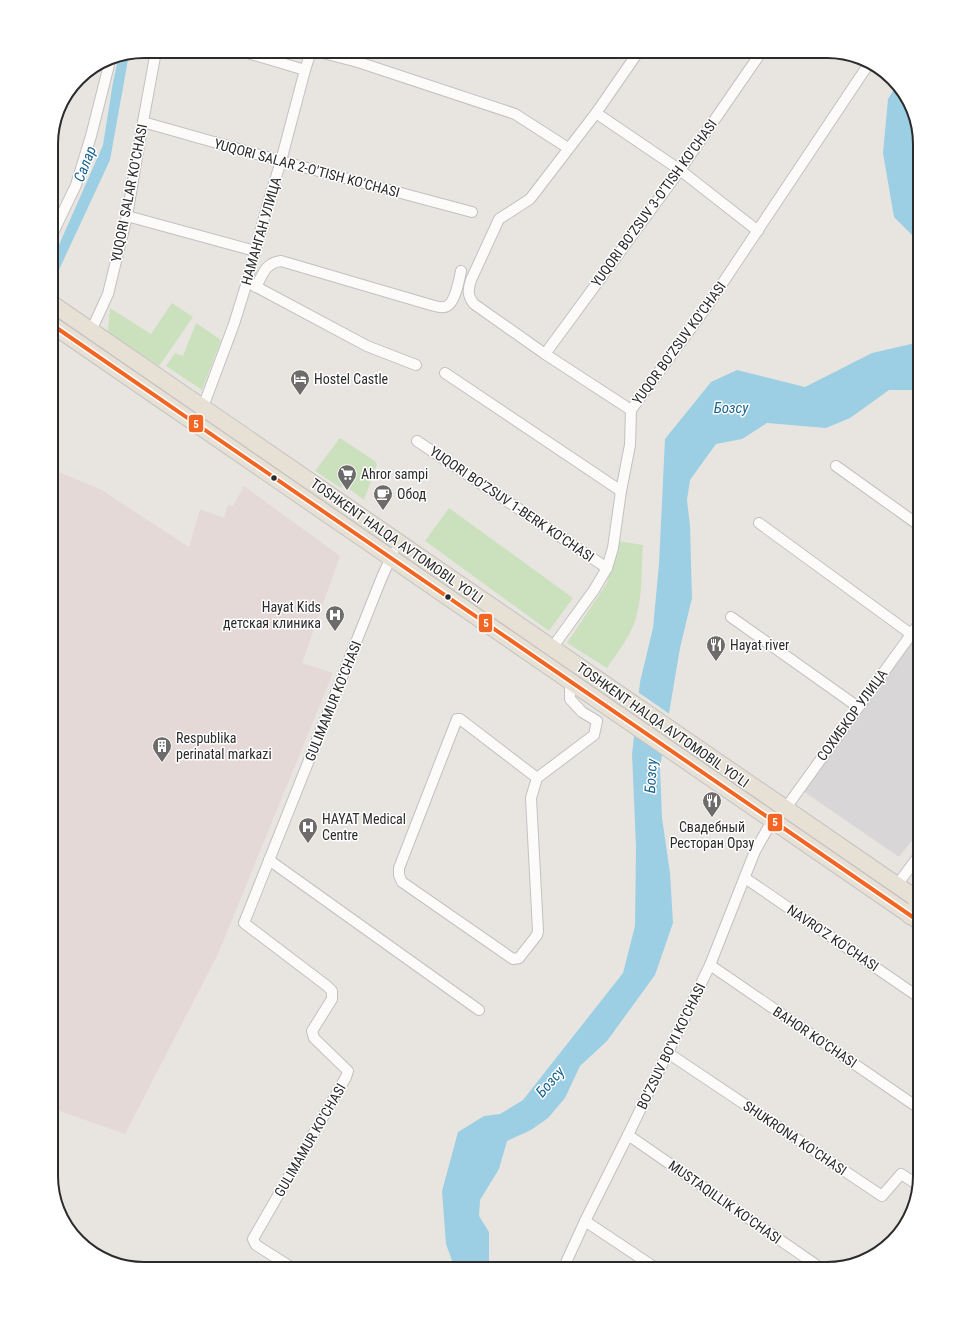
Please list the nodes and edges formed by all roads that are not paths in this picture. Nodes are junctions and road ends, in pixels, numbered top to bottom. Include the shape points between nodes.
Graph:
1 (155, 58) edge
2 (265, 58) edge
3 (309, 58) edge
4 (342, 58) edge
5 (359, 58) edge
6 (634, 58) edge
7 (757, 58) edge
8 (358, 62) junction
9 (110, 66) edge
10 (866, 68) edge
11 (305, 70) junction
12 (596, 113) junction
13 (142, 122) junction
14 (568, 148) junction
15 (282, 162) junction
16 (680, 170) junction
17 (472, 212) dead end
18 (126, 216) junction
19 (58, 222) edge
20 (758, 231) junction
21 (255, 251) junction
22 (461, 271) dead end
23 (247, 282) junction
24 (256, 287) junction
25 (58, 308) edge
26 (58, 329) edge
27 (91, 331) junction
28 (545, 354) junction
29 (416, 365) dead end
30 (445, 373) dead end
31 (203, 407) junction
32 (631, 410) junction
33 (417, 441) dead end
34 (836, 466) dead end
35 (621, 491) junction
36 (913, 521) edge
37 (759, 523) dead end
38 (399, 542) junction
39 (391, 558) junction
40 (606, 568) junction
41 (731, 616) dead end
42 (913, 631) edge
43 (911, 634) junction
44 (552, 648) junction
45 (570, 681) junction
46 (858, 707) junction
47 (537, 778) junction
48 (785, 809) junction
49 (772, 821) junction
50 (270, 860) junction
51 (913, 863) edge
52 (745, 878) junction
53 (897, 885) junction
54 (913, 896) edge
55 (913, 918) edge
56 (710, 965) junction
57 (913, 993) edge
58 (479, 1010) dead end
59 (668, 1052) junction
60 (913, 1104) edge
61 (628, 1135) junction
62 (913, 1181) edge
63 (585, 1221) junction
64 (283, 1262) edge
65 (566, 1262) edge
66 (646, 1262) edge
67 (812, 1262) edge

1 - 13 street, YUQORI SALAR KO'CHASI
2 - 11 street
3 - 11 street, НАМАНГАН УЛИЦА
4 - 8 street
5 - 8 street
6 - 12 street
7 - 16 street, YUQORI BO'ZSUV 3-O'TISH KO'CHASI
8 - 14 street via 516,114
9 - 19 street via 76,185
10 - 20 street, YUQOR BO'ZSUV KO'CHASI
11 - 15 street, НАМАНГАН УЛИЦА
12 - 14 street
12 - 16 street
13 - 15 street, YUQORI SALAR 2-O'TISH KO'CHASI
13 - 18 street, YUQORI SALAR KO'CHASI
14 - 28 street via 530,199 499,219 468,289 468,296 474,304
15 - 17 street, YUQORI SALAR 2-O'TISH KO'CHASI
15 - 21 street, НАМАНГАН УЛИЦА
16 - 20 street
16 - 28 street, YUQORI BO'ZSUV 3-O'TISH KO'CHASI
18 - 21 street
18 - 27 street, YUQORI SALAR KO'CHASI via 108,294
20 - 32 street, YUQOR BO'ZSUV KO'CHASI via 708,305
21 - 23 street, НАМАНГАН УЛИЦА
22 - 24 street via 454,298 449,306 444,308 281,261 268,265
23 - 24 street
23 - 31 street, НАМАНГАН УЛИЦА
24 - 29 street via 367,346
25 - 27 highway, TOSHKENT HALQA AVTOMOBIL YO'LI
26 - 39 highway, TOSHKENT HALQA AVTOMOBIL YO'LI
27 - 31 highway, TOSHKENT HALQA AVTOMOBIL YO'LI
28 - 32 street
30 - 35 street
31 - 38 highway, TOSHKENT HALQA AVTOMOBIL YO'LI
32 - 35 street, YUQOR BO'ZSUV KO'CHASI via 630,445
33 - 40 street, YUQORI BO'ZSUV 1-BERK KO'CHASI
34 - 36 street
35 - 40 street, YUQOR BO'ZSUV KO'CHASI via 613,548
37 - 43 street
38 - 39 street, GULIMAMUR KO'CHASI
38 - 44 highway, TOSHKENT HALQA AVTOMOBIL YO'LI
39 - 45 highway, TOSHKENT HALQA AVTOMOBIL YO'LI
39 - 50 street, GULIMAMUR KO'CHASI
40 - 44 street, YUQOR BO'ZSUV KO'CHASI via 594,590
41 - 46 street
42 - 43 street, СОХИБКОР УЛИЦА
43 - 46 street, СОХИБКОР УЛИЦА
44 - 48 highway, TOSHKENT HALQA AVTOMOBIL YO'LI
45 - 47 street via 570,699 582,712 598,722 594,735
45 - 49 highway, TOSHKENT HALQA AVTOMOBIL YO'LI
46 - 48 street, СОХИБКОР УЛИЦА
47 - 47 street via 531,798 538,931 519,958 513,958 402,882 399,868 457,719 460,718
48 - 53 highway, TOSHKENT HALQA AVTOMOBIL YO'LI
49 - 52 street, BO'ZSUV BO'YI KO'CHASI via 755,851
49 - 55 highway, TOSHKENT HALQA AVTOMOBIL YO'LI
50 - 58 street
50 - 64 street, GULIMAMUR KO'CHASI via 244,923 332,991 332,999 312,1031 314,1038 348,1071 252,1238 256,1245
51 - 53 street
52 - 56 street, BO'ZSUV BO'YI KO'CHASI
52 - 57 street, NAVRO'Z KO'CHASI
53 - 54 highway, TOSHKENT HALQA AVTOMOBIL YO'LI
56 - 59 street, BO'ZSUV BO'YI KO'CHASI
56 - 60 street, BAHOR KO'CHASI
59 - 61 street, BO'ZSUV BO'YI KO'CHASI
59 - 62 street, SHUKRONA KO'CHASI via 882,1196 901,1174
61 - 63 street, BO'ZSUV BO'YI KO'CHASI
61 - 67 street, MUSTAQILLIK KO'CHASI
63 - 65 street, BO'ZSUV BO'YI KO'CHASI
63 - 66 street

